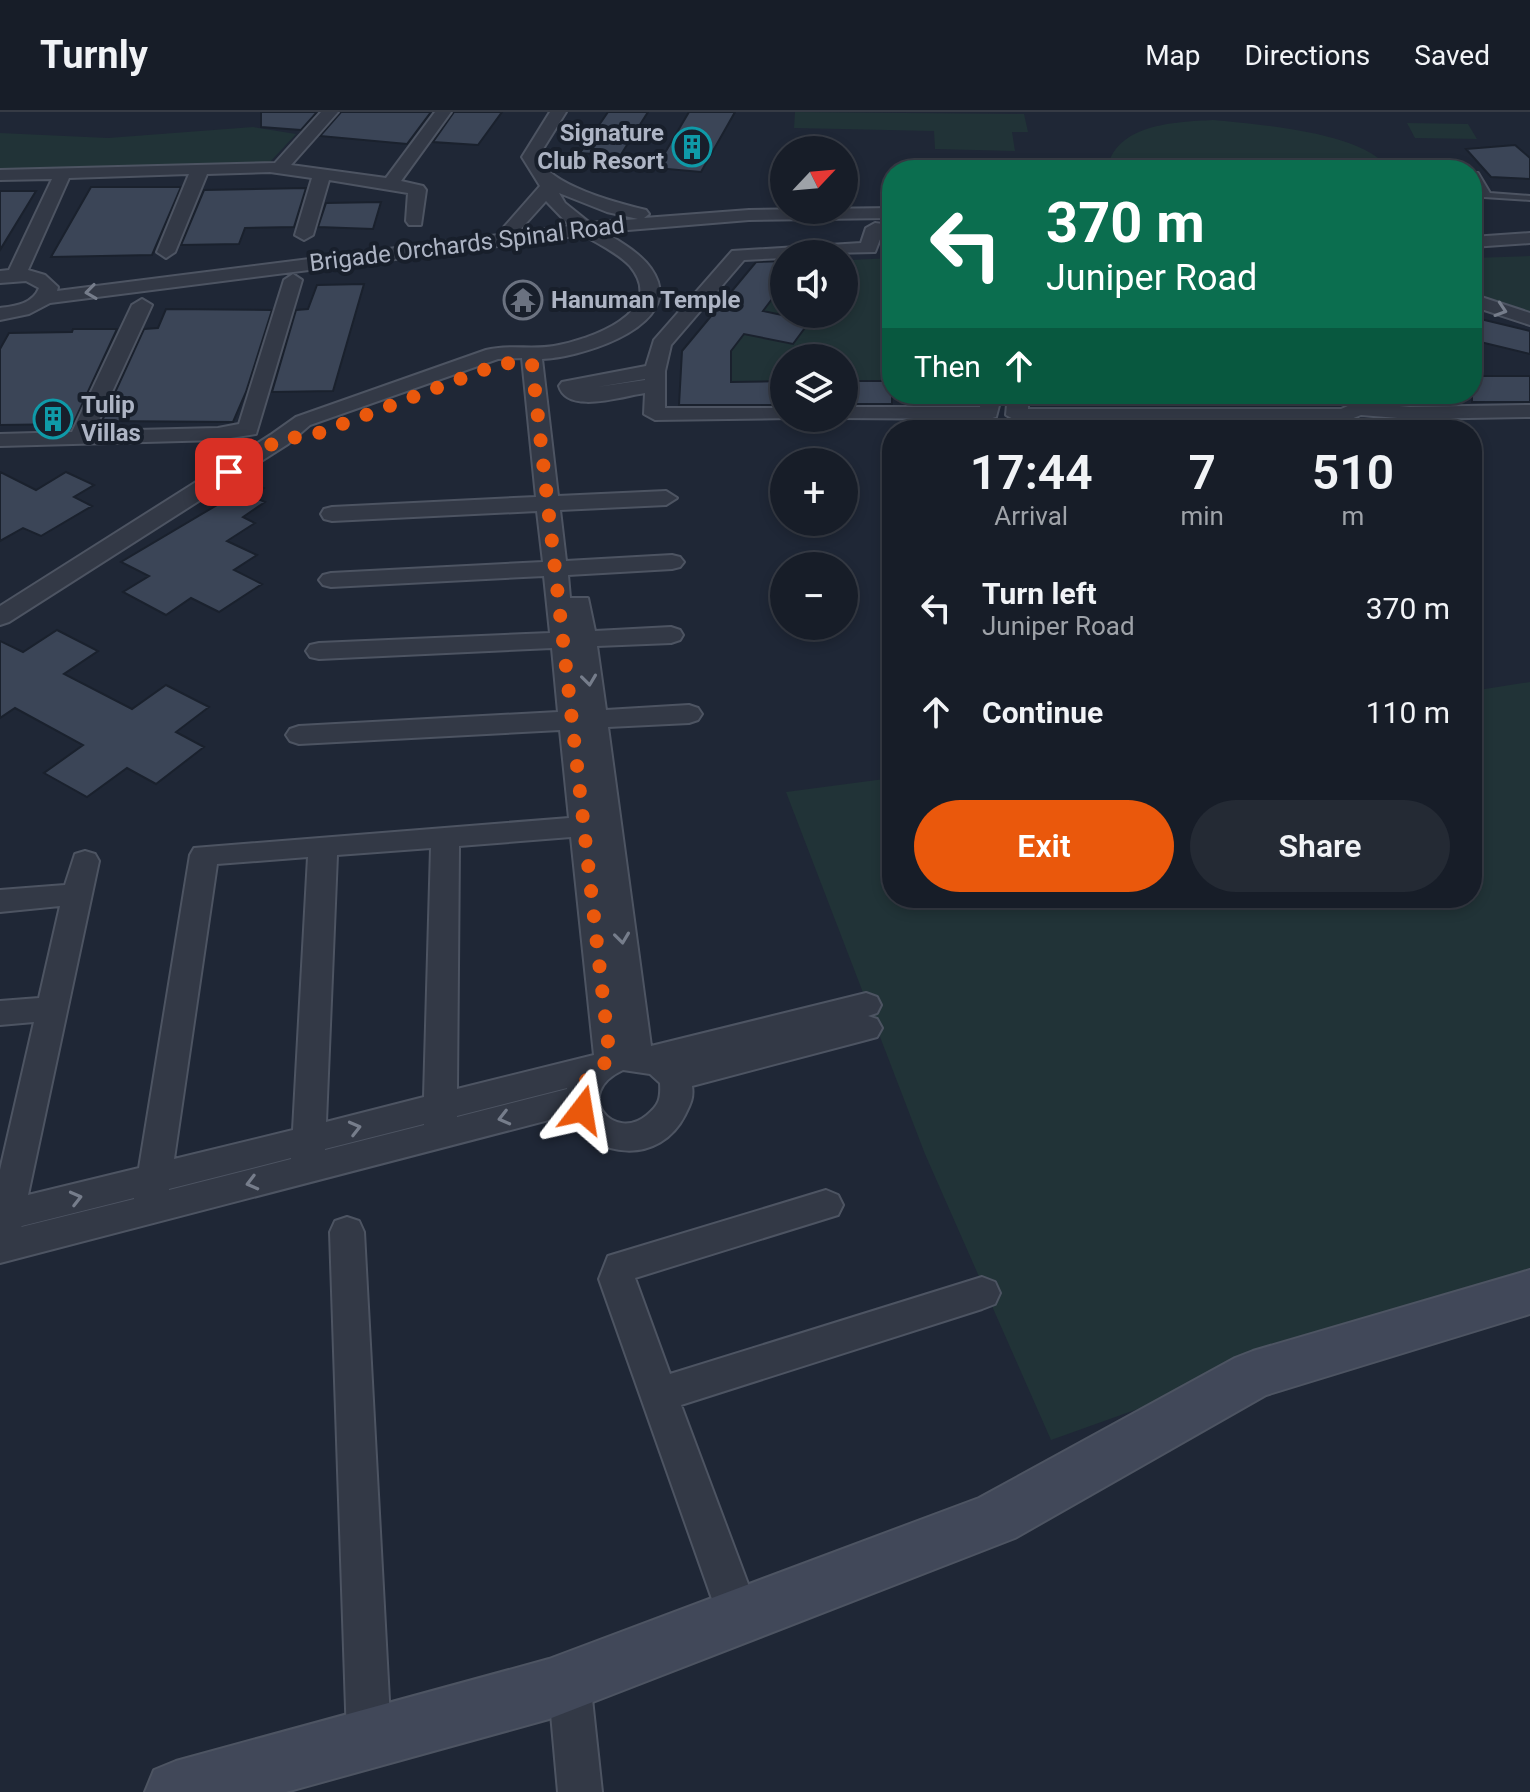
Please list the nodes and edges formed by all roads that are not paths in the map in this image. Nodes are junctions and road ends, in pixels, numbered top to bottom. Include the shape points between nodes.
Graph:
1 (330, 112) edge
2 (443, 112) edge
3 (558, 112) edge
4 (279, 168) junction
5 (200, 169) junction
6 (63, 173) junction
7 (322, 174) junction
8 (0, 175) edge
9 (390, 184) junction
10 (552, 185) junction
11 (1482, 187) edge
12 (1530, 198) edge
13 (858, 205) edge
14 (882, 205) edge
15 (770, 207) edge
16 (882, 213) edge
17 (640, 214) junction
18 (415, 221) dead end
19 (671, 221) junction
20 (588, 224) junction
21 (882, 229) edge
22 (513, 232) junction
23 (304, 235) dead end
24 (1530, 238) edge
25 (1482, 247) edge
26 (1482, 248) edge
27 (1530, 250) edge
28 (166, 252) dead end
29 (634, 252) junction
30 (8, 276) edge
31 (293, 280) dead end
32 (45, 290) junction
33 (1482, 303) edge
34 (142, 305) dead end
35 (0, 314) edge
36 (1530, 319) edge
37 (540, 359) junction
38 (990, 404) edge
39 (1018, 404) edge
40 (1340, 404) edge
41 (1376, 404) edge
42 (1423, 404) edge
43 (1357, 408) junction
44 (1530, 411) edge
45 (858, 413) edge
46 (770, 414) edge
47 (80, 438) junction
48 (0, 440) edge
49 (666, 498) dead end
50 (557, 504) junction
51 (332, 514) dead end
52 (672, 562) dead end
53 (565, 568) junction
54 (331, 580) dead end
55 (0, 617) edge
56 (671, 635) dead end
57 (574, 640) junction
58 (319, 651) dead end
59 (689, 714) dead end
60 (583, 720) junction
61 (299, 735) dead end
62 (596, 826) junction
63 (445, 837) junction
64 (323, 846) junction
65 (85, 861) dead end
66 (78, 894) junction
67 (0, 901) edge
68 (52, 1009) junction
69 (0, 1013) edge
70 (866, 1017) dead end
71 (634, 1064) junction
72 (580, 1099) junction
73 (440, 1121) junction
74 (13, 1131) edge
75 (308, 1154) junction
76 (152, 1194) junction
77 (826, 1205) dead end
78 (2, 1232) edge
79 (347, 1232) dead end
80 (1530, 1292) edge
81 (982, 1293) dead end
82 (659, 1395) junction
83 (739, 1616) junction
84 (569, 1680) junction
85 (369, 1738) junction
86 (176, 1792) edge
87 (580, 1792) edge

1 - 4 street
2 - 9 street
3 - 10 street via 530,157
4 - 5 street
4 - 7 street
5 - 6 street
5 - 28 street
6 - 8 street
6 - 30 street
7 - 9 street
7 - 23 street
9 - 18 street via 417,190
10 - 17 street
10 - 20 street
10 - 22 street
11 - 12 lane via 1487,195
13 - 14 street
15 - 17 street, Brigade Orchards Spinal Road
16 - 19 street, Brigade Orchards Spinal Road
17 - 20 street, Brigade Orchards Spinal Road
19 - 20 street, Brigade Orchards Spinal Road
19 - 29 street via 646,236
20 - 22 street, Brigade Orchards Spinal Road
20 - 29 street
21 - 46 street via 875,228 869,248 739,255 661,344 655,414
22 - 29 street
22 - 32 street, Brigade Orchards Spinal Road
24 - 25 street
26 - 27 street
29 - 37 street via 650,287 649,302 640,315 614,333
29 - 37 street via 655,261 669,290 664,311 639,334 613,346
30 - 32 street
31 - 47 street via 248,429
32 - 35 street via 24,309
33 -> 36 street
34 - 47 street
37 - 50 street
37 - 55 street via 502,363 311,436 280,439
38 - 45 street via 989,413
39 - 43 street via 1017,415 1346,415
40 - 43 street
41 - 43 street
42 - 44 street
47 - 48 street
49 - 50 street
50 - 51 street
50 - 53 street
52 - 53 street
53 - 54 street
53 - 57 street
56 - 57 street
57 - 58 street
57 - 60 street
59 - 60 street
60 - 61 street
60 - 62 street
62 - 63 street
62 - 71 street
63 - 64 street
63 - 73 street
64 - 75 street
64 - 76 street via 204,855
65 - 66 street
66 - 67 street
66 - 68 street
68 - 69 street
68 - 74 street
70 - 71 street
71 - 72 street via 582,1086
71 - 72 street via 679,1092 673,1115 664,1124 626,1138 598,1130
71 - 73 street
72 -> 73 street
73 - 75 street
74 - 78 street
75 - 76 street
76 - 78 street
77 - 82 street via 620,1267 617,1279
79 - 85 street
80 - 83 street via 1253,1375 995,1519
81 - 82 street
82 - 83 street
83 - 84 street
84 - 85 street
84 - 87 street
85 - 86 street

